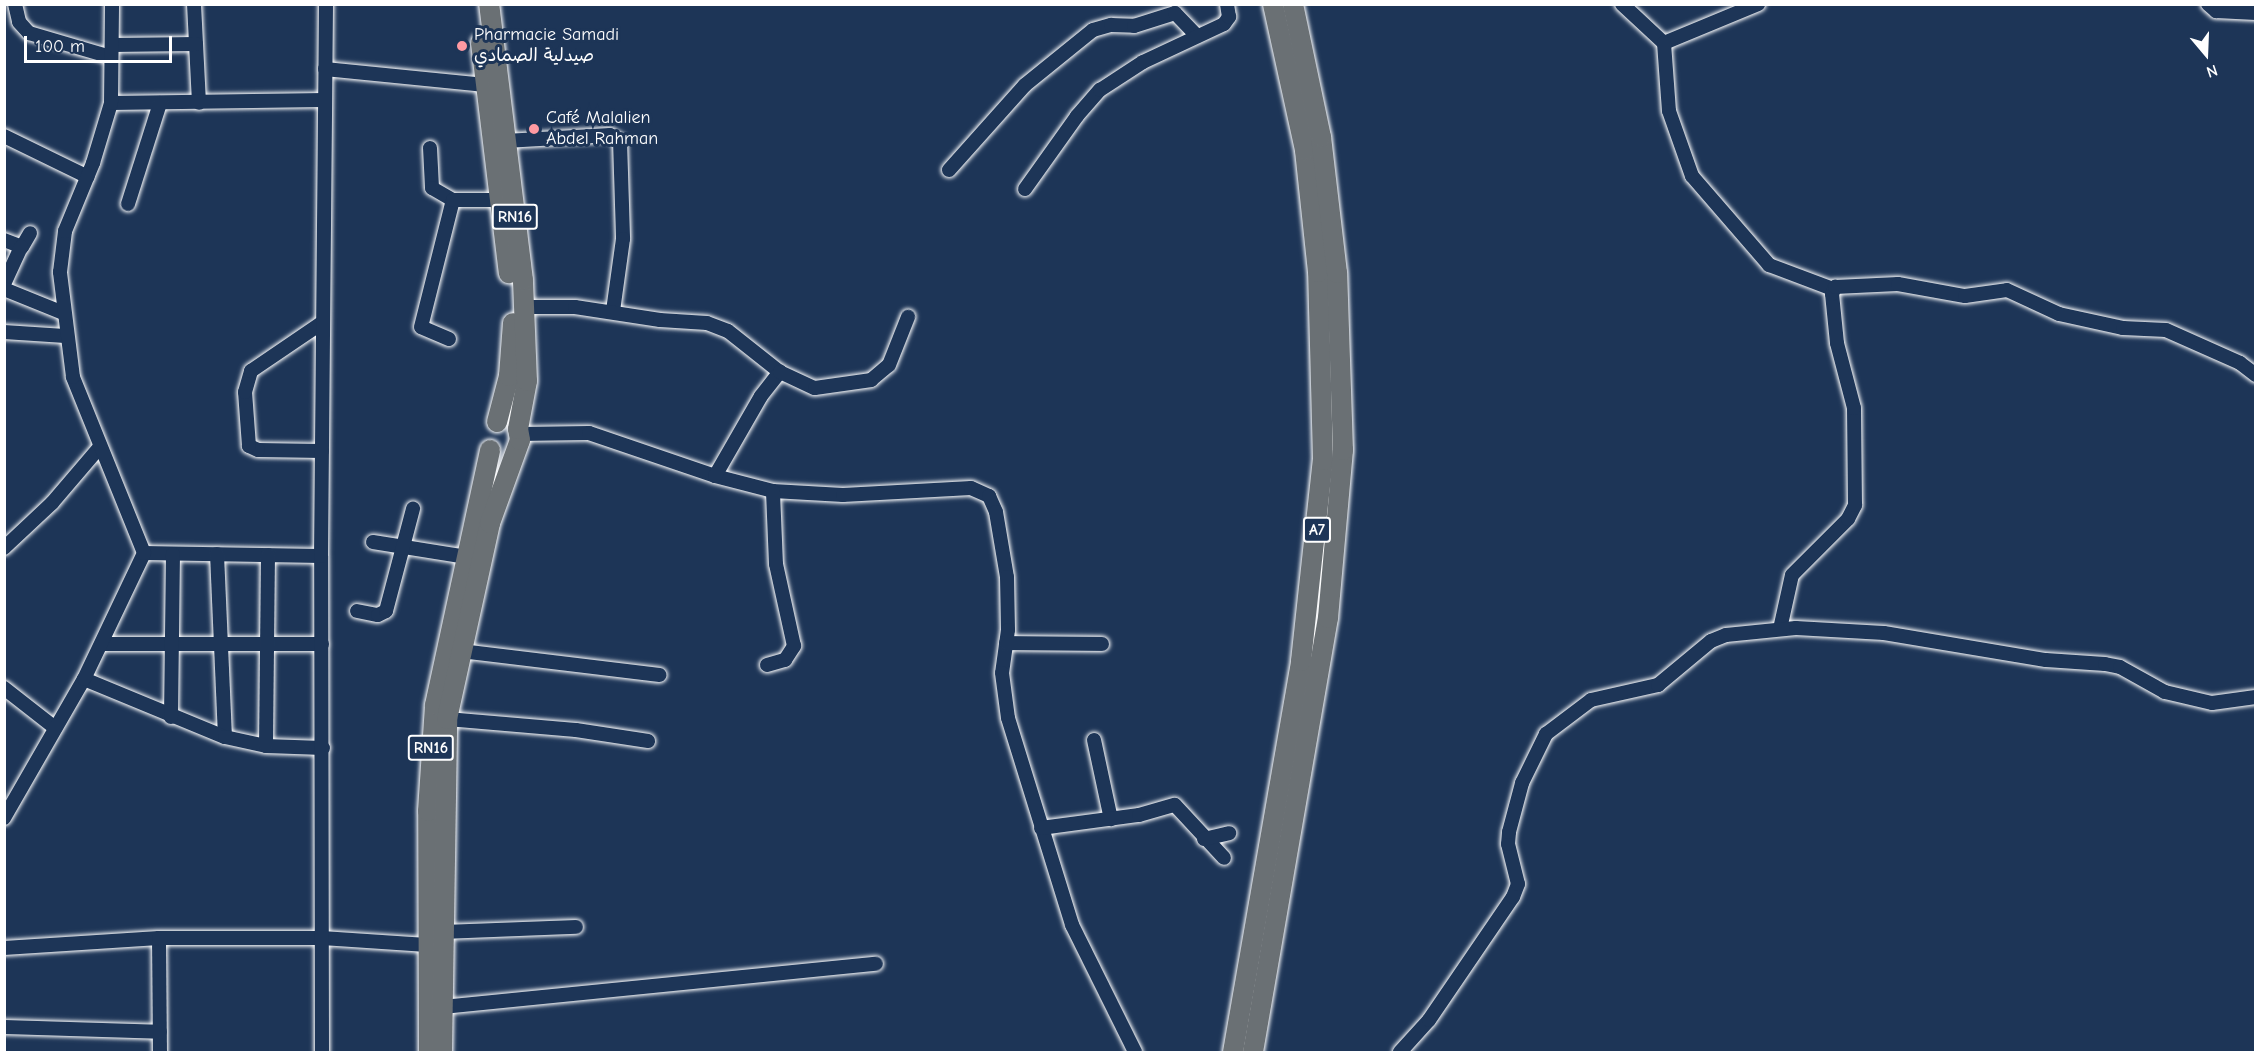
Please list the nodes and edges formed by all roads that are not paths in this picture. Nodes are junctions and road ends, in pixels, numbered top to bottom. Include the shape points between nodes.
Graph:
1 (15, 4) edge
2 (112, 4) edge
3 (194, 4) edge
4 (326, 4) edge
5 (477, 4) edge
6 (489, 4) edge
7 (1227, 4) edge
8 (1273, 4) edge
9 (1293, 4) edge
10 (1622, 4) edge
11 (1758, 4) edge
12 (2208, 4) edge
13 (2256, 13) edge
14 (1197, 36) junction
15 (1664, 43) junction
16 (196, 44) junction
17 (111, 51) junction
18 (325, 69) junction
19 (485, 85) junction
20 (324, 100) junction
21 (111, 103) junction
22 (160, 103) junction
23 (199, 103) junction
24 (4, 136) edge
25 (506, 141) junction
26 (430, 148) dead end
27 (949, 170) dead end
28 (88, 177) junction
29 (1025, 189) dead end
30 (453, 200) junction
31 (499, 200) junction
32 (128, 204) dead end
33 (30, 232) dead end
34 (4, 240) edge
35 (21, 247) junction
36 (4, 284) edge
37 (4, 289) edge
38 (1833, 289) junction
39 (525, 308) junction
40 (613, 311) junction
41 (63, 313) junction
42 (908, 317) dead end
43 (323, 322) junction
44 (4, 332) edge
45 (65, 336) junction
46 (449, 339) dead end
47 (780, 372) junction
48 (2256, 375) edge
49 (497, 422) junction
50 (518, 438) junction
51 (99, 448) junction
52 (490, 450) junction
53 (322, 451) junction
54 (715, 476) junction
55 (773, 491) junction
56 (413, 509) dead end
57 (373, 542) dead end
58 (402, 546) junction
59 (4, 548) edge
60 (144, 553) junction
61 (173, 554) junction
62 (217, 555) junction
63 (268, 555) junction
64 (321, 556) junction
65 (466, 556) junction
66 (357, 611) dead end
67 (1780, 629) junction
68 (1006, 643) junction
69 (103, 644) junction
70 (174, 644) junction
71 (219, 644) junction
72 (267, 644) junction
73 (322, 644) junction
74 (1102, 644) dead end
75 (461, 651) junction
76 (767, 665) dead end
77 (660, 675) dead end
78 (84, 679) junction
79 (4, 688) edge
80 (2256, 697) edge
81 (171, 717) junction
82 (447, 719) junction
83 (54, 728) junction
84 (225, 737) junction
85 (1094, 740) dead end
86 (648, 741) dead end
87 (266, 746) junction
88 (323, 748) junction
89 (4, 818) edge
90 (1111, 819) junction
91 (1041, 828) junction
92 (1229, 833) dead end
93 (1204, 839) junction
94 (1224, 858) dead end
95 (576, 927) dead end
96 (443, 932) junction
97 (159, 938) junction
98 (322, 938) junction
99 (427, 945) junction
100 (4, 948) edge
101 (876, 964) dead end
102 (442, 1007) junction
103 (4, 1027) edge
104 (160, 1032) junction
105 (160, 1053) edge
106 (322, 1053) edge
107 (429, 1053) edge
108 (442, 1053) edge
109 (1135, 1053) edge
110 (1233, 1053) edge
111 (1253, 1053) edge
112 (1400, 1053) edge

1 - 17 street via 19,22 29,33
2 - 17 street
3 - 16 street
4 - 18 street
5 - 19 highway, RN16
6 - 25 highway, RN16
7 - 14 street via 1227,21
8 - 110 highway, A7 via 1306,162 1318,272 1323,460 1301,661
9 - 111 highway, A7 via 1321,137 1336,262 1343,450 1328,618
10 - 15 street
11 - 15 street
12 - 13 street via 2216,11
14 - 27 street via 1175,13 1134,26 1111,25 1093,30 1025,84
14 - 29 street via 1143,62 1100,90
15 - 38 street via 1670,111 1692,176 1769,265
16 - 17 street
16 - 23 street
17 - 21 street
18 - 19 street
18 - 20 street
19 - 31 highway, RN16
20 - 23 street
20 - 43 street
21 - 22 street
21 - 28 street
22 - 23 street
22 - 32 street
24 - 28 street
25 - 39 highway, RN16
25 - 40 street via 610,135 620,141 623,239
26 - 30 street via 432,188
28 - 41 street via 63,239
30 - 31 street
30 - 46 street via 422,327
31 - 49 highway, RN16 via 513,329 509,376
33 - 35 street
34 - 35 street
35 - 36 street
37 - 41 street
38 - 48 street via 1840,285 1898,284 1965,296 2007,290 2059,314 2123,328 2166,330 2234,360
38 - 67 street via 1841,366 1854,408 1855,506 1848,519 1792,575
39 - 40 street via 540,305
39 - 50 highway, RN16 via 527,381
40 - 47 street via 719,326
41 - 45 street
42 - 47 street via 889,365 871,380 815,388
43 - 53 street
43 - 53 street via 251,371 245,392 249,446 258,450
44 - 45 street
45 - 51 street via 76,386
47 - 54 street via 760,396
49 - 50 highway via 509,422
49 - 52 highway, RN16 via 486,434
50 - 52 highway via 505,456
50 - 54 street via 589,433
50 - 75 highway, RN16 via 490,523
51 - 59 street via 52,503
51 - 60 street via 124,496
52 - 65 highway, RN16
53 - 64 street
54 - 55 street
55 - 68 street via 843,495 959,488 981,491 993,502 1005,566
55 - 76 street via 776,564 794,646 785,660
56 - 58 street
57 - 58 street
58 - 65 street
58 - 66 street via 386,611 378,615
60 - 61 street
60 - 69 street
61 - 62 street
61 - 70 street
62 - 63 street
62 - 71 street
63 - 64 street
63 - 72 street
64 - 73 street
65 - 99 highway, RN16 via 435,705
67 - 80 street via 1884,633 2046,660 2105,664 2120,667 2164,692 2212,703
67 - 112 street via 1726,635 1711,641 1658,685 1621,690 1591,700 1546,734 1522,783 1509,832 1518,884 1513,897 1442,1002
68 - 74 street
68 - 91 street via 1003,695
69 - 70 street
69 - 78 street
70 - 71 street
70 - 81 street
71 - 72 street
71 - 84 street
72 - 73 street
72 - 87 street
73 - 88 street
75 - 77 street
75 - 82 highway, RN16
78 - 81 street
78 - 83 street
79 - 83 street
81 - 84 street
82 - 86 street via 576,730
82 - 96 highway, RN16
83 - 89 street
84 - 87 street
85 - 90 street
87 - 88 street
88 - 98 street
90 - 91 street
90 - 93 street via 1174,805
91 - 109 street via 1072,925
92 - 93 street
93 - 94 street
95 - 96 street
96 - 102 highway, RN16
97 - 98 street
97 - 100 street
97 - 104 street
98 - 99 street
98 - 106 street
99 - 107 highway, RN16
101 - 102 street
102 - 108 highway, RN16
103 - 104 street
104 - 105 street

